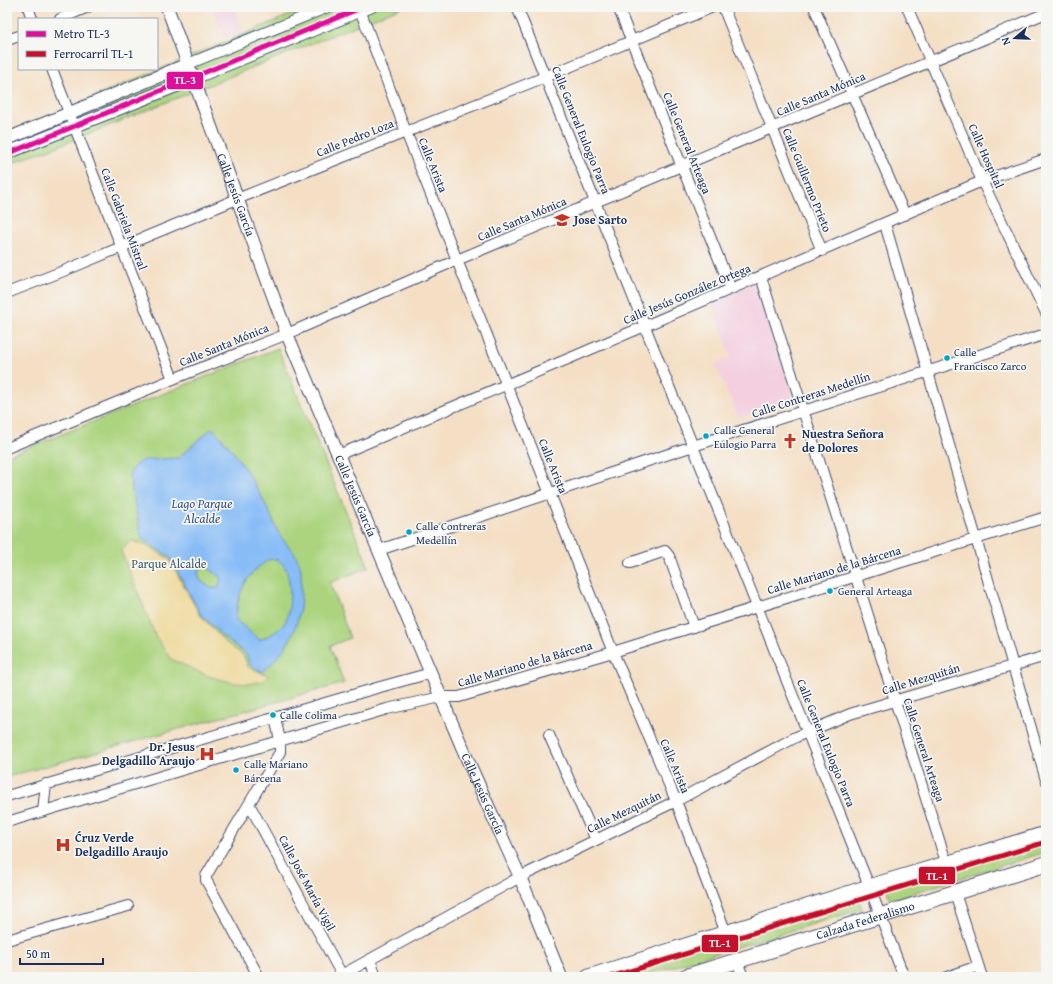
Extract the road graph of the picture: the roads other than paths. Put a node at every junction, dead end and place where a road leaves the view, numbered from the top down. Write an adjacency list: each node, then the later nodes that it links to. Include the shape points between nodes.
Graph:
1 (28, 7): 14 (street)
2 (88, 7): 15 (street)
3 (167, 7): 20 (street, Calle Jesús García)
4 (328, 7): 20 (street)
5 (372, 7): 12 (street)
6 (517, 7): 22 (street, Calle General Eulogio Parra)
7 (618, 7): 18 (street, Calle General Arteaga)
8 (713, 7): 18 (street, Calle Pedro Loza)
9 (723, 7): 27 (street, Calle Guillermo Prieto)
10 (814, 7): 24 (street)
11 (906, 7): 19 (street, Calle Hospital)
12 (359, 9): 23 (street); 28 (street, Calle Arista)
13 (1046, 13): 19 (street, Calle Santa Mónica)
14 (32, 18)
15 (62, 18)
16 (18, 36): 17 (street)
17 (7, 40)
18 (632, 41): 22 (street, Calle Pedro Loza); 32 (street, Calle General Arteaga)
19 (930, 62): 24 (street, Calle Santa Mónica); 33 (street, Calle Hospital)
20 (188, 64): 23 (street, Calle Jesús García); 25 (street)
21 (52, 70): 25 (street, Calle Gabriela Mistral)
22 (545, 77): 28 (street, Calle Pedro Loza); 35 (street, Calle General Eulogio Parra)
23 (194, 79): 26 (street); 34 (street, Calle Jesús García)
24 (852, 95): 27 (street, Calle Santa Mónica); 36 (street)
25 (69, 113): 26 (street, Calle Gabriela Mistral); 29 (street)
26 (74, 127): 30 (street); 38 (street, Calle Gabriela Mistral)
27 (772, 128): 32 (street, Calle Santa Mónica); 39 (street, Calle Guillermo Prieto)
28 (406, 132): 34 (street, Calle Pedro Loza); 40 (street, Calle Arista)
29 (7, 139)
30 (7, 153)
31 (1046, 159): 33 (street, Calle Jesús González Ortega)
32 (682, 166): 35 (street, Calle Santa Mónica); 42 (street, Calle General Arteaga)
33 (982, 181): 36 (street, Calle Jesús González Ortega); 44 (street, Calle Hospital)
34 (237, 200): 38 (street, Calle Pedro Loza); 46 (street, Calle Jesús García)
35 (595, 202): 40 (street, Calle Santa Mónica); 45 (street, Calle General Eulogio Parra)
36 (905, 215): 37 (street, Calle Jesús González Ortega)
37 (885, 224): 39 (street, Calle Jesús González Ortega); 48 (street)
38 (122, 248): 43 (street, Calle Pedro Loza); 49 (street, Calle Gabriela Mistral)
39 (822, 251): 41 (street, Calle Jesús González Ortega)
40 (457, 260): 46 (street, Calle Santa Mónica); 50 (street, Calle Arista)
41 (761, 277): 42 (street, Calle Jesús González Ortega); 51 (street, Calle General Arteaga)
42 (731, 289): 45 (street, Calle Jesús González Ortega)
43 (7, 293)
44 (1046, 313)
45 (645, 326): 50 (street, Calle Jesús González Ortega); 52 (street, Calle General Eulogio Parra)
46 (287, 334): 49 (street, Calle Santa Mónica); 54 (street, Calle Jesús García)
47 (1046, 334): 48 (street, Calle Contreras Medellín)
48 (928, 371): 51 (street, Calle Contreras Medellín); 57 (street)
49 (173, 379): 53 (street, Calle Santa Mónica)
50 (507, 385): 54 (street, Calle Jesús González Ortega); 55 (street, Calle Arista)
51 (803, 411): 52 (street, Calle Contreras Medellín); 60 (street, Calle General Arteaga)
52 (693, 446): 55 (street, Calle Contreras Medellín); 61 (street, Calle General Eulogio Parra)
53 (7, 448)
54 (338, 455): 58 (street, Calle Jesús García)
55 (550, 493): 58 (street, Calle Contreras Medellín); 63 (street, Calle Arista)
56 (1046, 517): 57 (street, Calle Mariano de la Bárcena)
57 (976, 539): 60 (street, Calle Mariano de la Bárcena); 65 (street)
58 (379, 550): 66 (street, Calle Jesús García)
59 (630, 562): 62 (street, via 665,551)
60 (856, 576): 61 (street, Calle Mariano de la Bárcena); 68 (street, Calle General Arteaga)
61 (757, 607): 62 (street, Calle Mariano de la Bárcena); 70 (street, Calle General Eulogio Parra)
62 (694, 627): 63 (street, Calle Mariano de la Bárcena)
63 (613, 652): 67 (street, Calle Mariano de la Bárcena, via 459,697); 76 (street, Calle Arista)
64 (1046, 656): 65 (street, Calle Mezquitán)
65 (1012, 666): 68 (street, Calle Mezquitán); 73 (street)
66 (431, 673): 67 (street, Calle Jesús García); 69 (street)
67 (441, 697): 72 (street, Calle Mariano de la Bárcena, via 387,709); 84 (street, Calle Jesús García)
68 (895, 701): 70 (street, Calle Mezquitán, via 850,714); 83 (street, Calle General Arteaga)
69 (275, 718): 72 (street); 74 (street)
70 (807, 732): 76 (street, Calle Mezquitán); 85 (street, Calle General Eulogio Parra)
71 (549, 735): 81 (street)
72 (280, 740): 77 (street, via 280,752); 78 (street, Calle Mariano de la Bárcena)
73 (1046, 780)
74 (46, 784): 75 (street); 78 (street)
75 (7, 796)
76 (676, 801): 81 (street, Calle Mezquitán); 89 (street, Calle Arista)
77 (249, 804): 94 (street, Calle José María Vigil); 95 (street, via 206,880)
78 (44, 811): 79 (street, Calle Mariano de la Bárcena)
79 (7, 822)
80 (1046, 834): 83 (main road)
81 (596, 840): 84 (street, Calle Mezquitán)
82 (1046, 864): 86 (main road, Calzada Federalismo)
83 (947, 865): 85 (main road)
84 (520, 877): 91 (street, Calle Mezquitán); 97 (street, Calle Jesús García)
85 (869, 887): 88 (street, Calle General Eulogio Parra); 89 (main road)
86 (955, 893): 88 (main road, Calzada Federalismo); 93 (street)
87 (128, 906): 90 (street)
88 (880, 916): 92 (main road, Calzada Federalismo); 101 (street, Calle General Eulogio Parra)
89 (726, 933): 98 (main road)
90 (7, 940)
91 (370, 960): 94 (street, Calle Mezquitán); 96 (street)
92 (737, 961): 99 (main road, Calzada Federalismo); 100 (street)
93 (978, 966): 102 (street); 103 (street)
94 (340, 976)
95 (259, 977)
96 (376, 977)
97 (561, 977)
98 (589, 977)
99 (685, 977)
100 (743, 977)
101 (904, 977)
102 (947, 977)
103 (982, 977)

